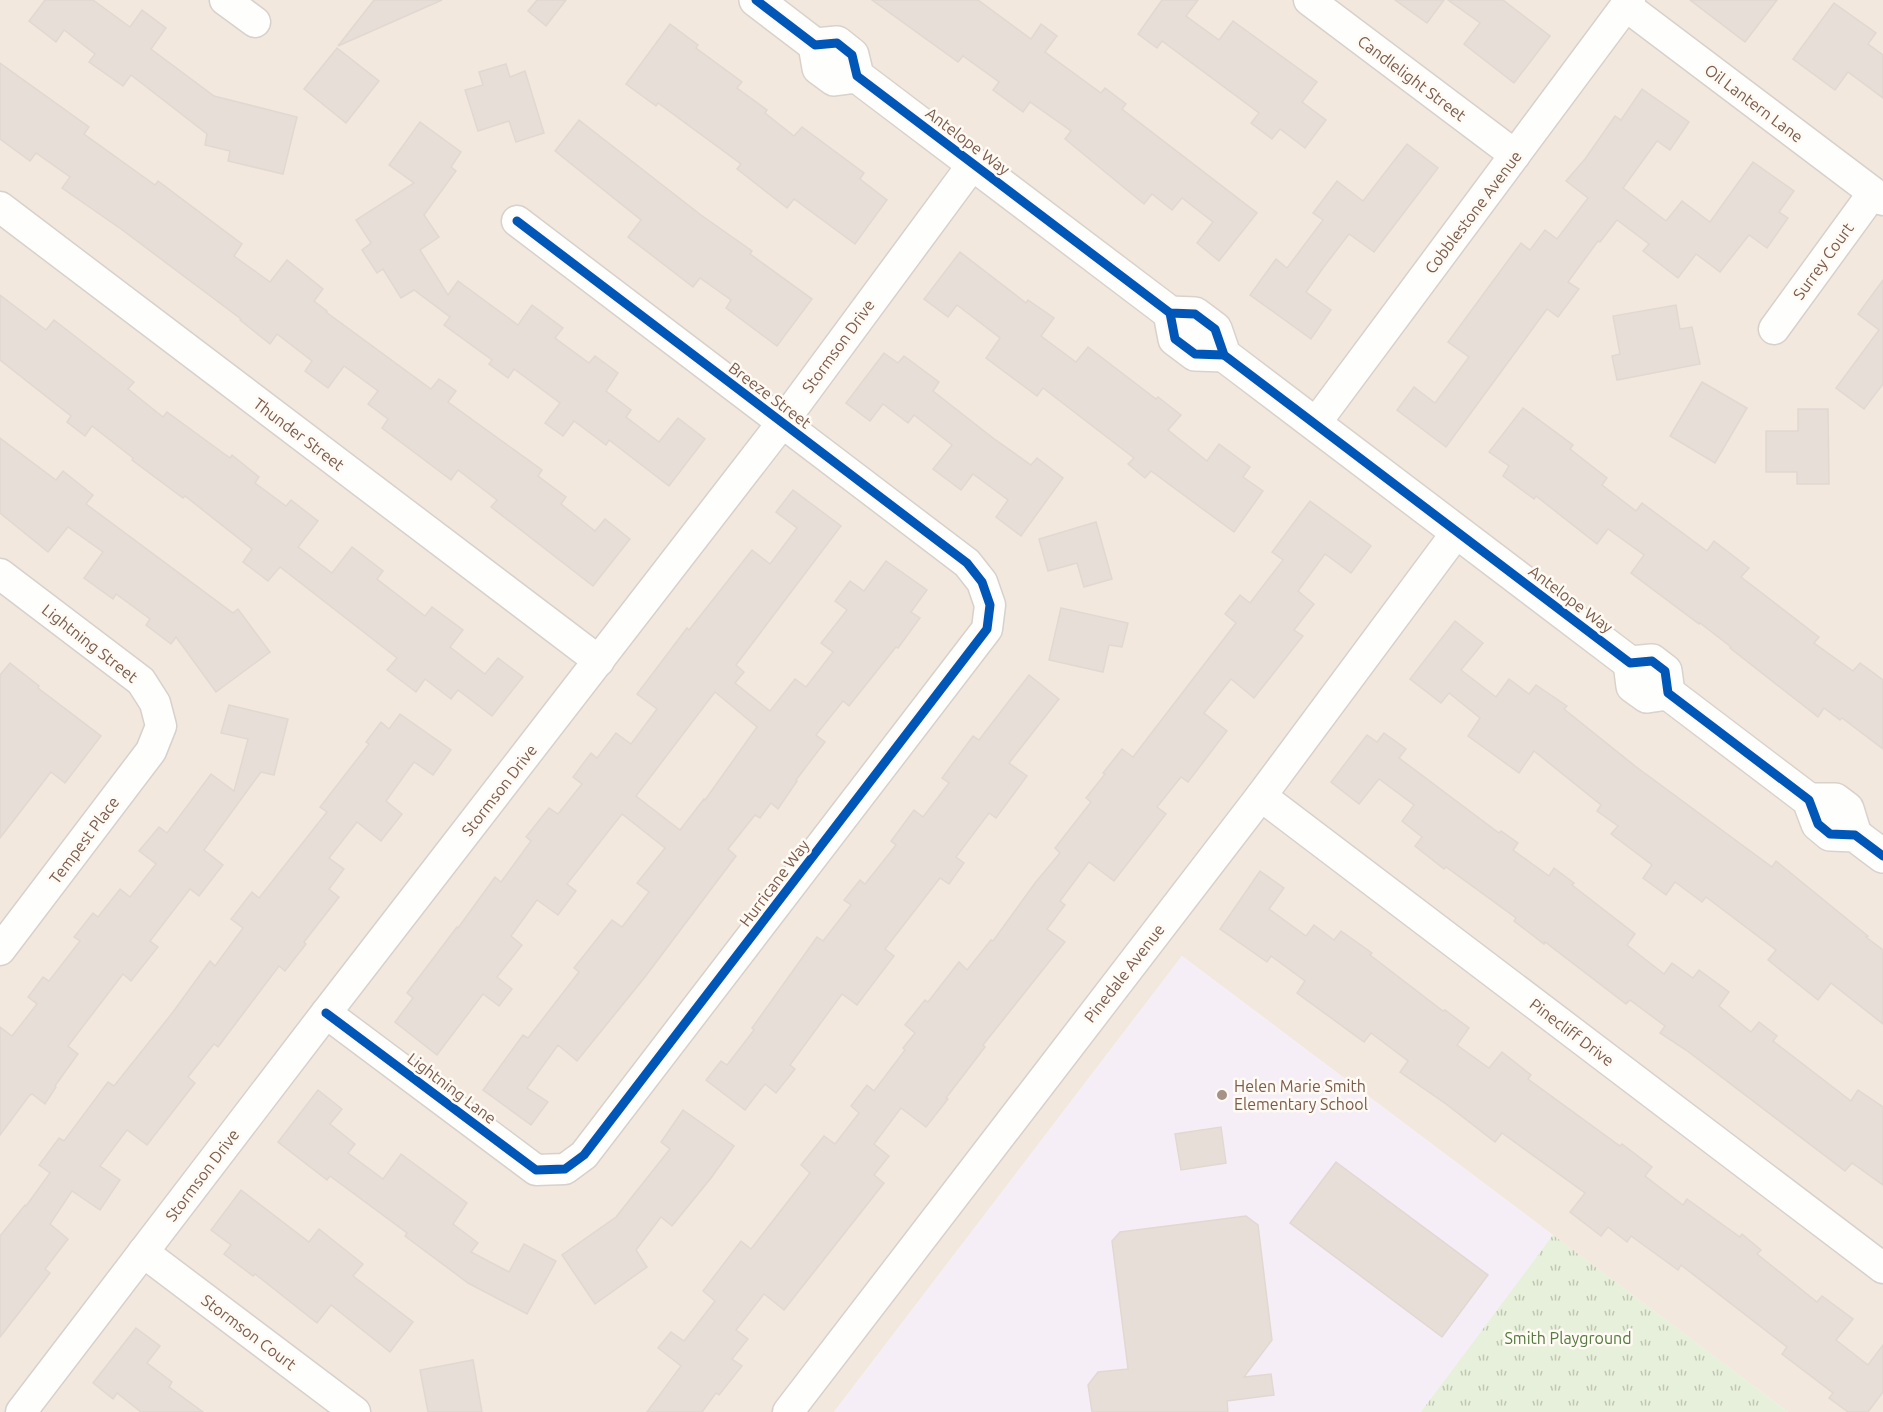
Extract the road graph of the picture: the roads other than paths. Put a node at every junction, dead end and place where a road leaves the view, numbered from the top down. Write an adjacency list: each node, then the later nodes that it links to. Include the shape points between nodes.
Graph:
1 (225, 0): 5 (street)
2 (756, 0): 7 (street, Antelope Way, via 815,45 819,68 834,79 857,76)
3 (1309, 0): 6 (street, Candlelight Street)
4 (1628, 3): 6 (street, Cobblestone Avenue); 8 (street, Oil Lantern Lane)
5 (255, 22)
6 (1515, 155): 13 (street, Cobblestone Avenue)
7 (973, 164): 12 (street, Stormson Drive); 13 (street, Antelope Way, via 1170,313 1175,339 1195,354 1224,355)
8 (1878, 196): 11 (street, Surrey Court)
9 (0, 207): 17 (street, Thunder Street)
10 (517, 221): 12 (street, Breeze Street)
11 (1774, 329)
12 (782, 423): 16 (street, Breeze Street, via 967,563 982,582); 17 (street, Stormson Drive)
13 (1315, 424): 14 (street, Antelope Way)
14 (1457, 532): 19 (street, Pinedale Avenue); 20 (street, Antelope Way, via 1630,663 1633,686 1647,696 1668,693 1809,800 1835,800 1847,809 1855,835)
15 (0, 574): 18 (street, Lightning Street, via 141,681 155,703)
16 (990, 605): 23 (street, Hurricane Way, via 987,629 584,1155)
17 (599, 661): 22 (street, Stormson Drive)
18 (161, 726): 21 (street, Tempest Place, via 152,751)
19 (1261, 796): 25 (street, Pinecliff Drive); 28 (street, Pinedale Avenue)
20 (1883, 856)
21 (0, 950)
22 (326, 1013): 23 (street, Lightning Lane, via 536,1170); 24 (street, Stormson Drive)
23 (565, 1169)
24 (143, 1252): 26 (street, Stormson Drive); 27 (street, Stormson Court)
25 (1883, 1268)
26 (21, 1412)
27 (356, 1412)
28 (788, 1412)

